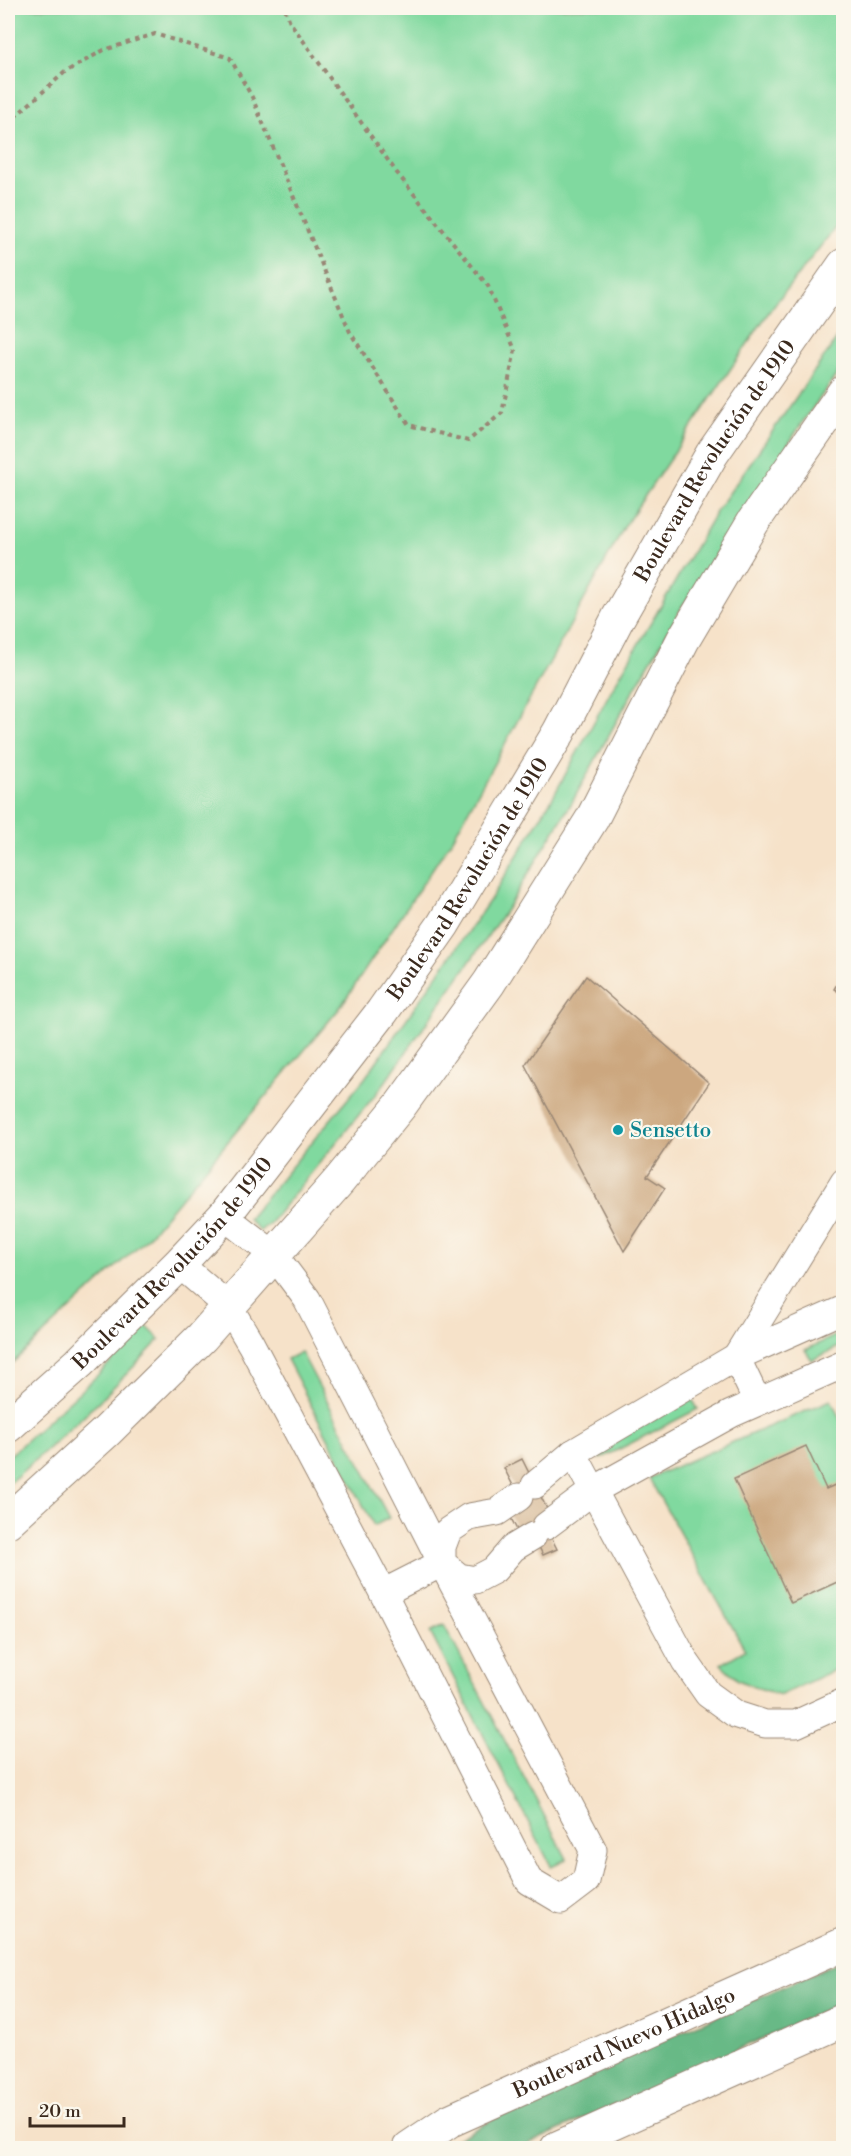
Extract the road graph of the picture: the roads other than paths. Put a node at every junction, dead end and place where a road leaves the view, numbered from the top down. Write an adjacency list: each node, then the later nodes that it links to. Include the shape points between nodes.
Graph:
1 (843, 265): 4 (main road, Boulevard Revolución de 1910, via 711,454 559,732 443,925 382,1012)
2 (843, 392): 5 (main road, via 753,522 683,640 592,819 489,983 400,1106)
3 (843, 1182): 9 (street)
4 (224, 1216): 5 (street); 6 (main road, Boulevard Revolución de 1910)
5 (274, 1255): 7 (main road); 16 (street, via 308,1299)
6 (179, 1264): 7 (street); 12 (main road, Boulevard Revolución de 1910, via 79,1363)
7 (229, 1307): 15 (main road, via 107,1431); 17 (street)
8 (843, 1309): 9 (street)
9 (736, 1357): 11 (street); 13 (street)
10 (843, 1364): 11 (street)
11 (758, 1401): 14 (street)
12 (8, 1426)
13 (573, 1453): 14 (street); 16 (street, via 496,1512 469,1517 448,1531)
14 (594, 1490): 16 (street, via 513,1548 494,1570 475,1580 459,1577); 18 (street, via 685,1661 708,1694 737,1715 765,1724 796,1724)
15 (8, 1521)
16 (442, 1563): 17 (street); 17 (street, via 593,1850 586,1881 561,1900 529,1881)
17 (383, 1593)
18 (843, 1702)
19 (843, 1944): 21 (main road, Boulevard Nuevo Hidalgo, via 449,2121)
20 (843, 2020): 22 (main road)
21 (409, 2148)
22 (557, 2148)

